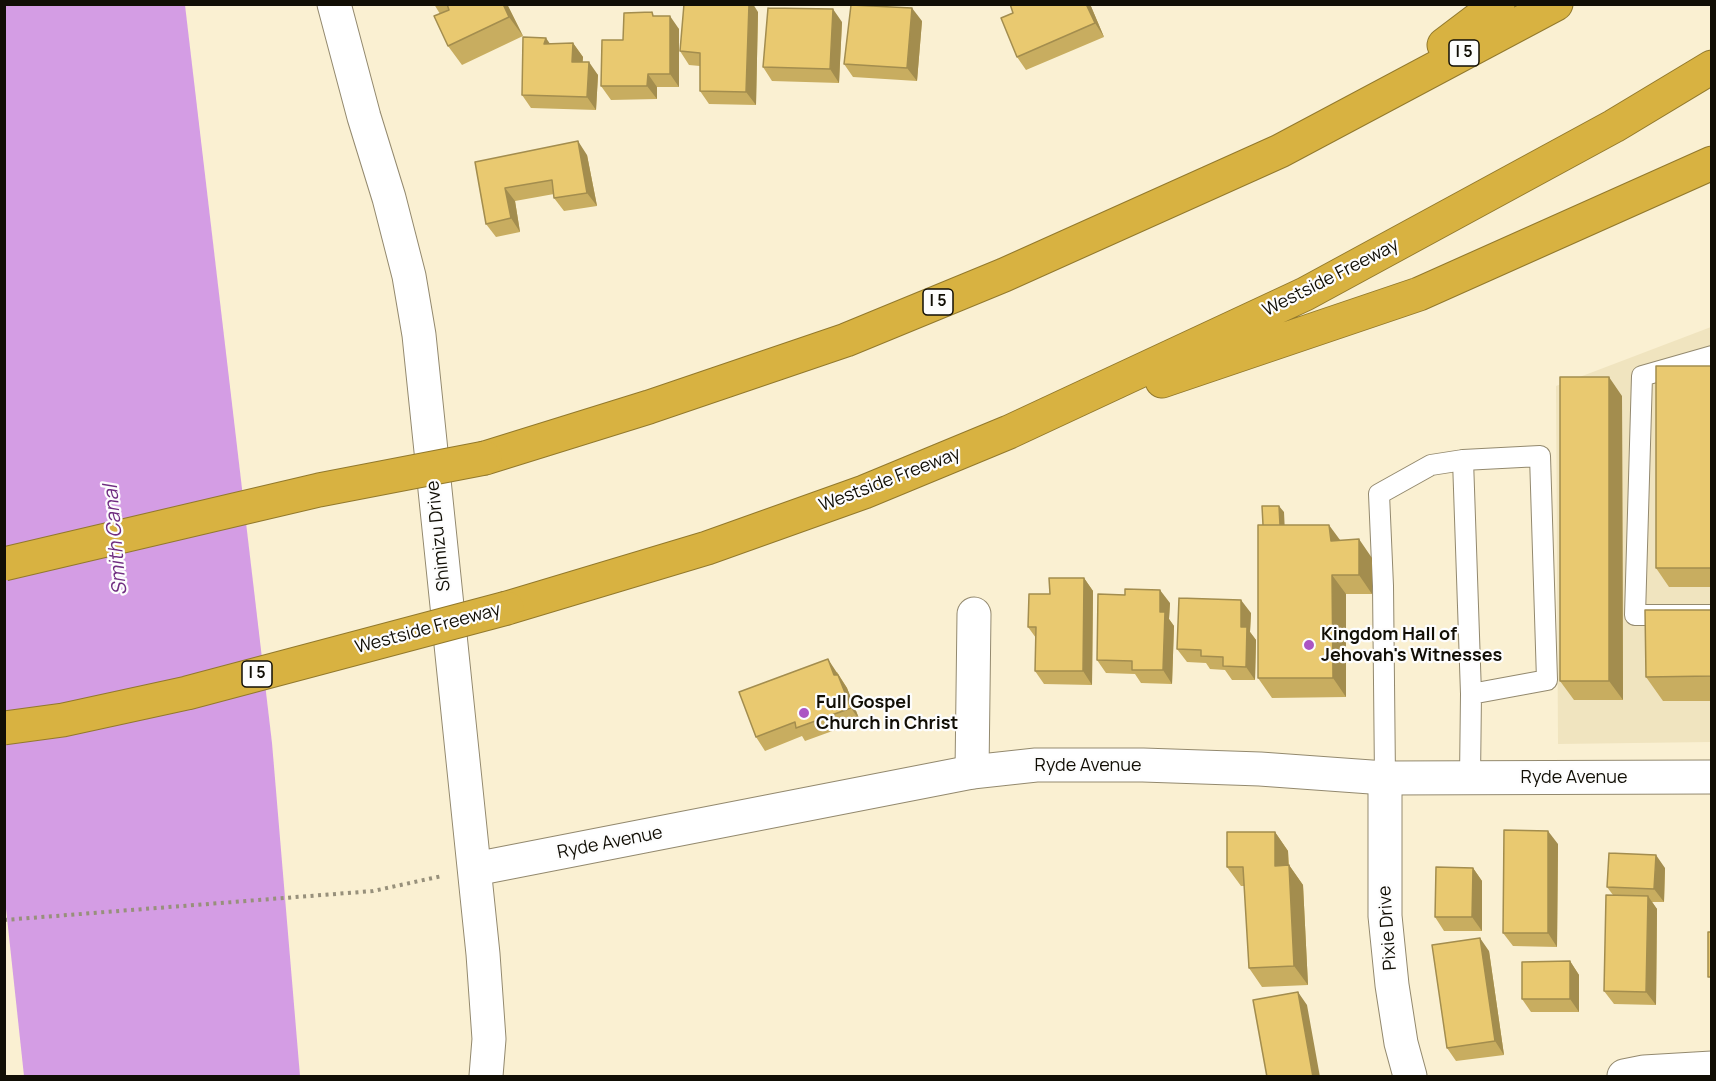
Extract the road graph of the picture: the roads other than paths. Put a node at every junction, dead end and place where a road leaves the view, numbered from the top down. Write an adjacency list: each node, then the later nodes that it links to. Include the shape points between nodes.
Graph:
1 (334, 4): 19 (street, Shimizu Drive, via 389,198 419,335)
2 (1498, 4): 5 (highway)
3 (1556, 4): 5 (highway, I 5)
4 (1712, 67): 8 (highway, Westside Freeway / I 5, via 1614,126 1305,294)
5 (1372, 101): 10 (highway, I 5, bridge, via 1280,151 1004,274 846,340 649,408 485,458 319,490)
6 (1712, 163): 8 (highway, via 1419,294)
7 (1712, 356): 12 (lane, via 1642,376 1635,615)
8 (1009, 432): 14 (highway, Westside Freeway / I 5, bridge, via 864,492 706,548 507,608 187,693 63,720)
9 (1463, 460): 13 (lane); 13 (lane, via 1540,456 1547,680); 17 (lane, via 1431,465 1379,494)
10 (4, 564)
11 (974, 614): 15 (street)
12 (1712, 615)
13 (1471, 694): 18 (lane)
14 (4, 728)
15 (972, 772): 17 (street, Ryde Avenue, via 1036,765 1143,765); 19 (street, Ryde Avenue)
16 (1712, 777): 18 (street, Ryde Avenue)
17 (1385, 778): 18 (street, Ryde Avenue); 22 (street, Pixie Drive, via 1385,916 1401,1043)
18 (1470, 778)
19 (475, 869): 21 (street, Shimizu Drive, via 489,1039)
20 (1712, 1068): 23 (street)
21 (486, 1077)
22 (1410, 1077)
23 (1624, 1077)

